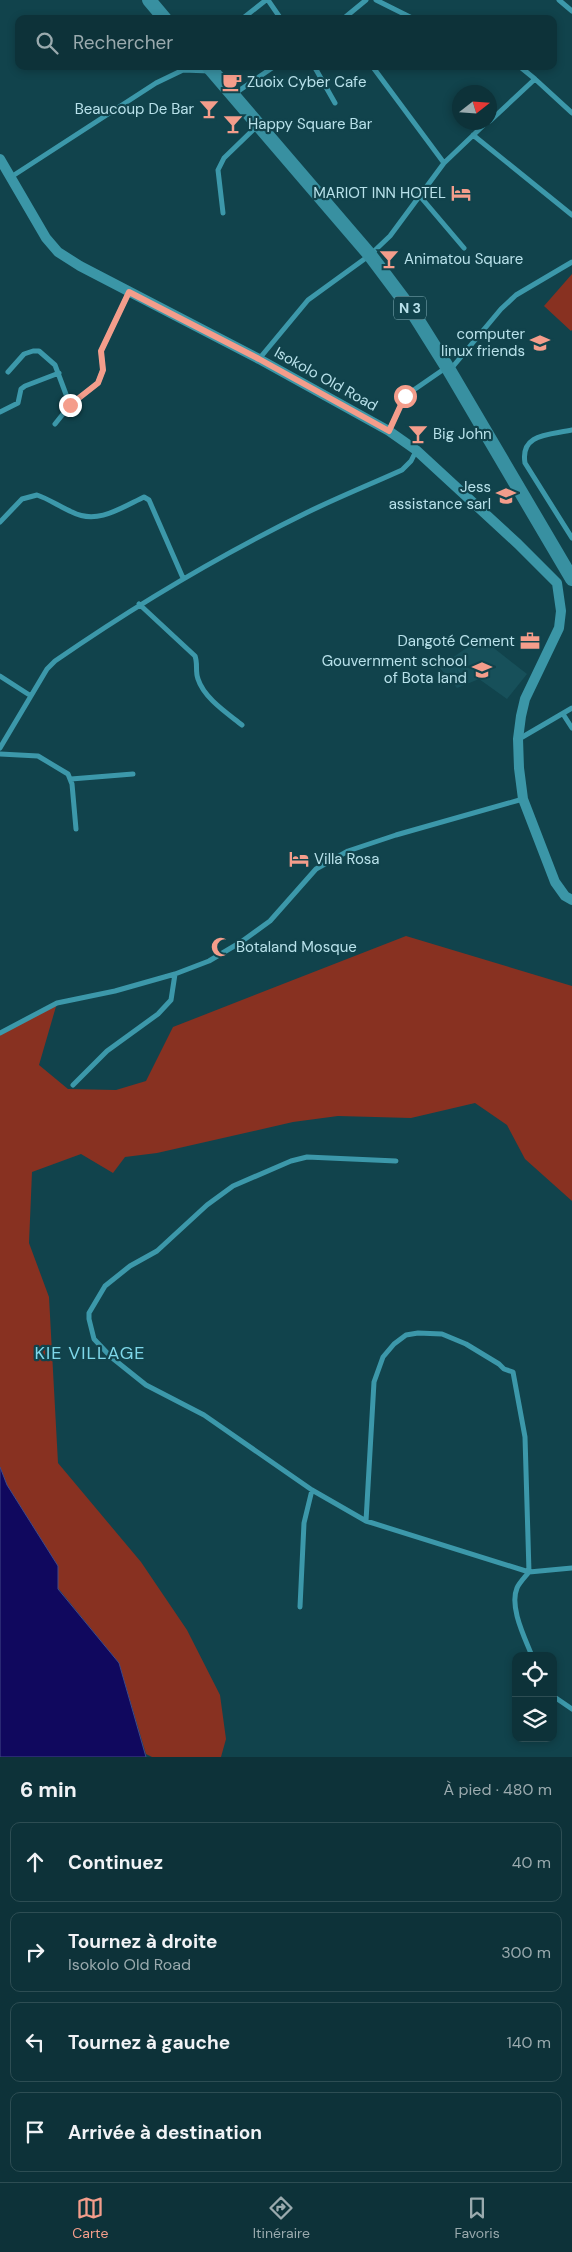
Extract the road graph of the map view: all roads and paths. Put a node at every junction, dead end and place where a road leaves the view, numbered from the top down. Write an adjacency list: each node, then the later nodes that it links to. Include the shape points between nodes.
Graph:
1 (148, 0): 7 (highway)
2 (267, 0): 8 (street); 9 (street)
3 (366, 0): 10 (street)
4 (376, 0): 11 (street)
5 (559, 0): 6 (street)
6 (572, 11)
7 (162, 15)
8 (247, 15)
9 (278, 15)
10 (348, 15)
11 (406, 15)
12 (180, 70): 28 (street)
13 (212, 70): 19 (highway, N 3)
14 (269, 70): 19 (street)
15 (316, 70): 20 (street)
16 (375, 70): 27 (street)
17 (524, 70): 18 (street)
18 (534, 79): 21 (street); 22 (street)
19 (234, 94): 23 (highway, N 3)
20 (336, 103)
21 (572, 113)
22 (497, 114)
23 (260, 124): 30 (street, via 224,158 218,170); 33 (highway, N 3)
24 (479, 130): 25 (street)
25 (473, 135): 27 (street); 31 (street)
26 (0, 159): 28 (street, Isokolo Old Road)
27 (444, 163): 29 (street)
28 (11, 177): 35 (street, Isokolo Old Road, via 46,238 58,252)
29 (419, 195): 32 (street); 33 (street, via 390,236)
30 (223, 213)
31 (572, 215)
32 (464, 248)
33 (370, 255): 36 (street, via 308,300); 37 (highway, N 3, via 412,311)
34 (572, 262): 37 (street, via 516,295)
35 (129, 292): 36 (street, Isokolo Old Road); 40 (street, via 101,351 103,370 98,383)
36 (259, 359): 44 (street, Isokolo Old Road)
37 (448, 369): 44 (street, via 405,396); 48 (highway, N 3)
38 (8, 372): 39 (street, via 24,354 39,351)
39 (59, 373): 40 (street); 41 (street, via 25,386 21,389 18,403)
40 (70, 405): 42 (street)
41 (0, 412)
42 (55, 424)
43 (572, 430): 47 (street, via 532,439 524,448 524,454 525,463)
44 (389, 431): 45 (street, Isokolo Old Road)
45 (416, 450): 49 (street, via 412,461 402,470 306,512); 50 (street, Isokolo Old Road)
46 (0, 522): 49 (street, via 22,499 37,495 90,517 102,516 144,497 149,500)
47 (572, 538)
48 (571, 574): 50 (street)
49 (183, 578): 51 (street)
50 (557, 583): 58 (street, via 561,611 559,628 525,699)
51 (139, 604): 53 (street, via 55,661); 56 (street, via 195,656 198,680 204,691)
52 (0, 676): 53 (street)
53 (31, 696): 59 (street)
54 (572, 708): 55 (street)
55 (563, 714): 57 (street); 58 (street)
56 (242, 725)
57 (572, 728)
58 (518, 739): 63 (street)
59 (0, 748)
60 (0, 754): 62 (street, via 38,756)
61 (133, 774): 62 (street)
62 (71, 778): 64 (street)
63 (523, 799): 65 (street, via 555,882); 66 (street, via 348,851 316,869 277,915 255,933 209,961)
64 (76, 830)
65 (572, 900)
66 (175, 974): 67 (street, via 57,1003); 68 (street, via 170,1000 158,1014 108,1051)
67 (0, 1033)
68 (72, 1085)
69 (396, 1161): 70 (street, via 307,1157 233,1186 157,1251 112,1280 89,1313 94,1339 119,1364 146,1385 204,1415)
70 (312, 1490): 71 (street); 74 (street, via 304,1523)
71 (366, 1521): 73 (street); 73 (street, via 374,1382 384,1357 406,1336 418,1333 448,1335 504,1370 513,1372 525,1437)
72 (572, 1568): 73 (street)
73 (529, 1572): 75 (street, via 517,1589 516,1603 519,1626)
74 (300, 1606)
75 (530, 1652)
76 (555, 1697): 77 (street)
77 (572, 1708)

